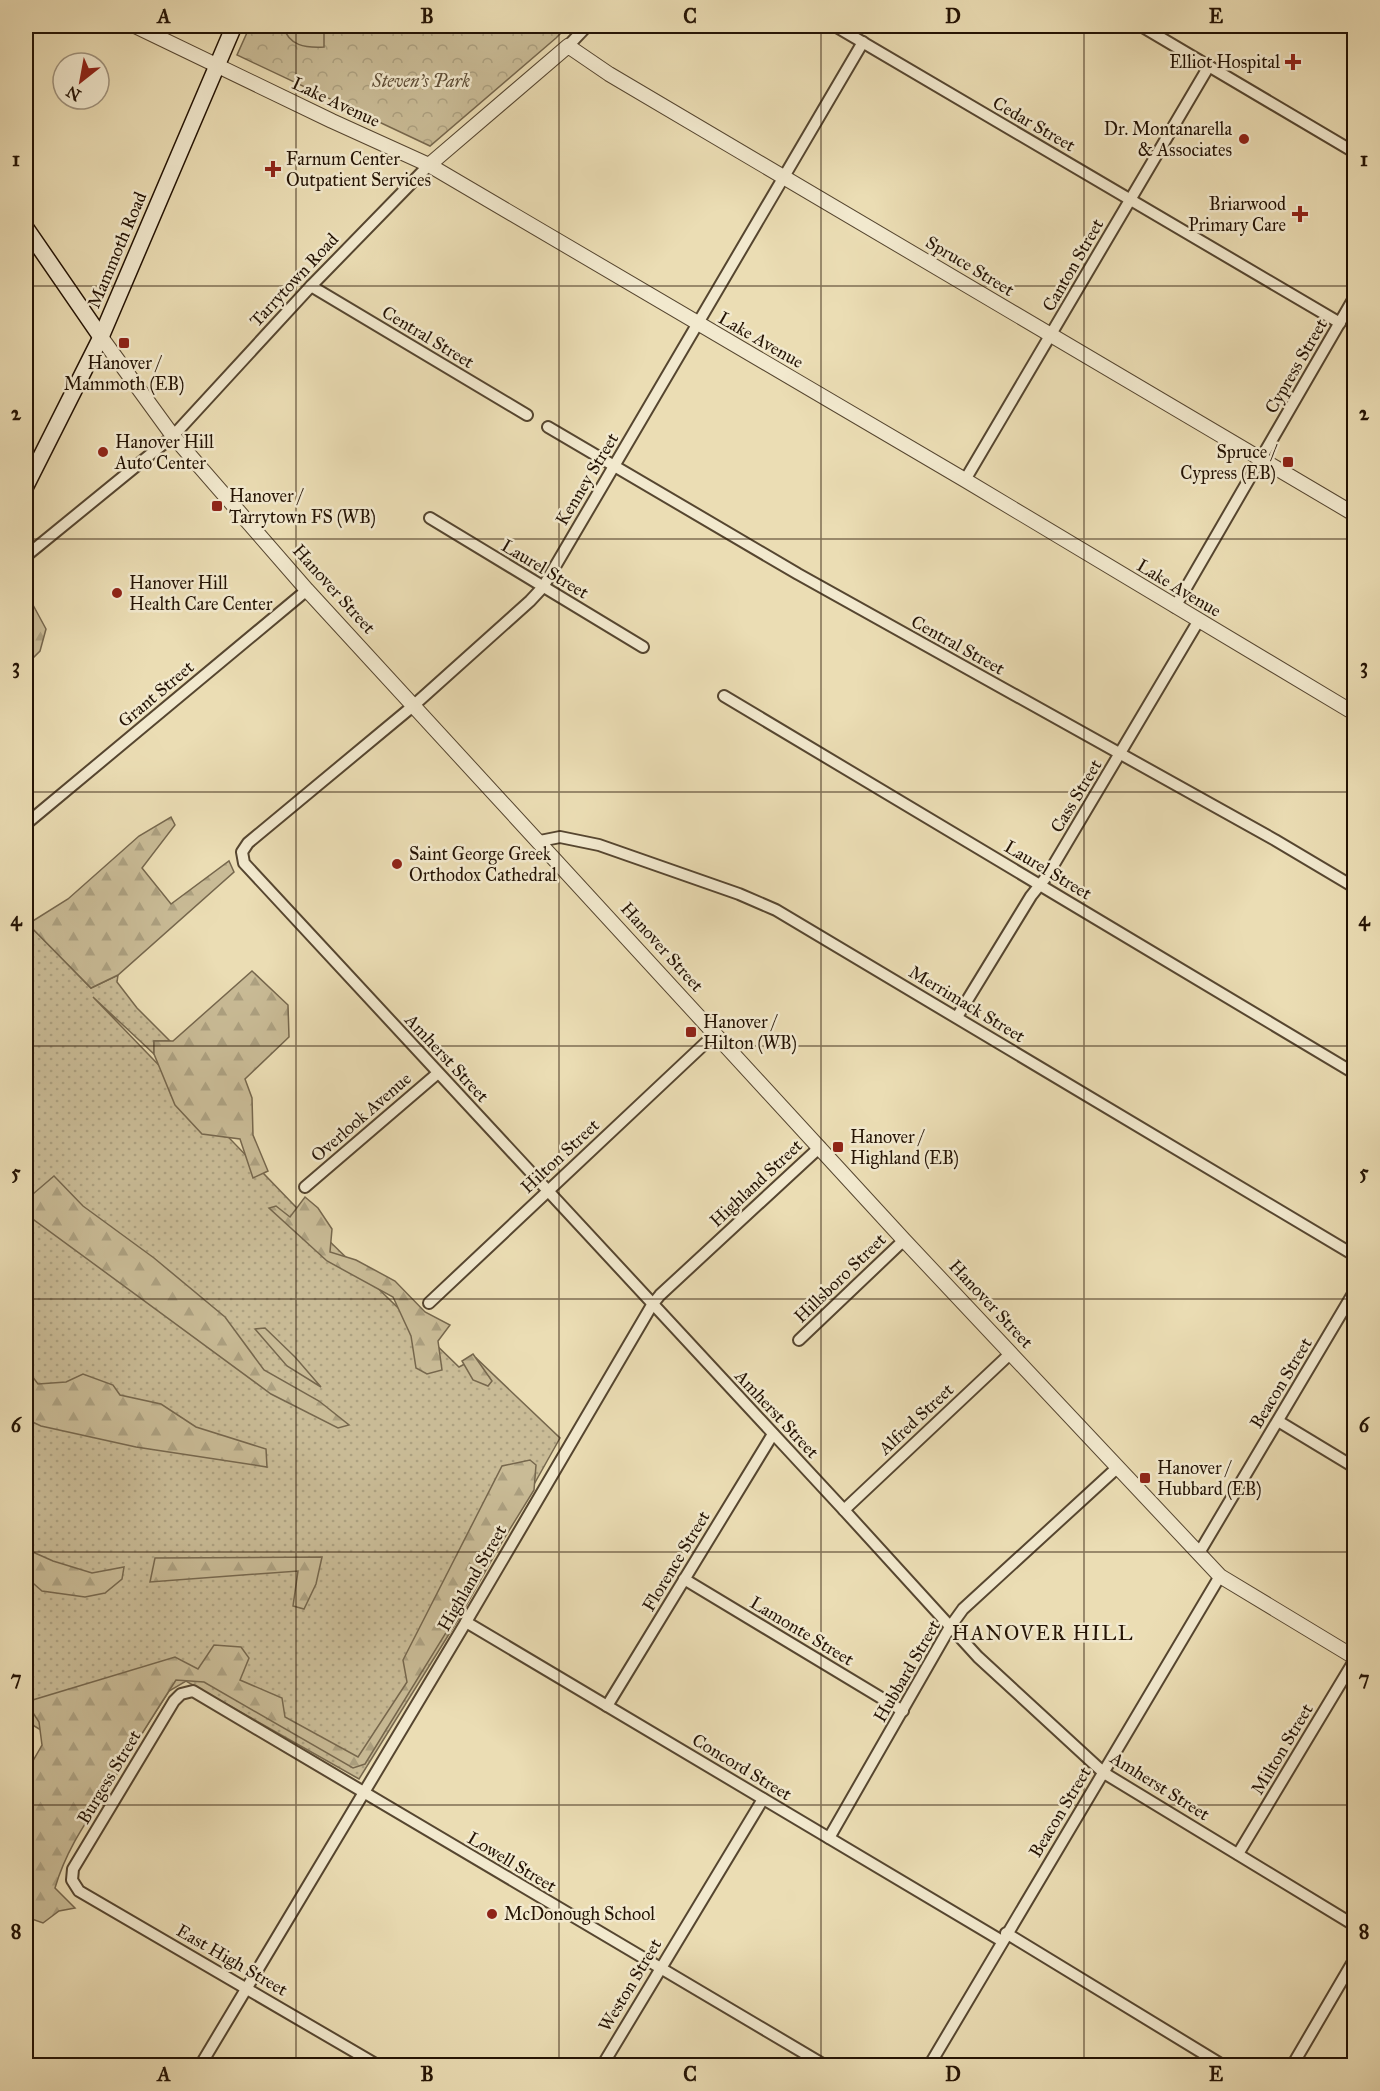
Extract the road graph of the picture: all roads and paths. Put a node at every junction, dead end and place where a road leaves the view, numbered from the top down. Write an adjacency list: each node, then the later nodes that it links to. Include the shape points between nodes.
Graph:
1 (135, 26): 8 (street, Lake Avenue)
2 (234, 26): 8 (main road, Mammoth Road)
3 (587, 26): 7 (street, Tarrytown Road)
4 (835, 26): 6 (street, Cedar Street)
5 (1142, 26): 9 (street)
6 (863, 42): 12 (street, Kenney Street); 13 (street, Cedar Street)
7 (568, 46): 11 (street, Tarrytown Road); 12 (street, Spruce Street)
8 (217, 64): 11 (street, Lake Avenue); 20 (main road, Mammoth Road)
9 (1209, 66): 10 (street); 13 (street, Canton Street)
10 (1354, 152)
11 (429, 165): 15 (street, Tarrytown Road); 18 (street, Lake Avenue)
12 (784, 177): 18 (street, Kenney Street); 19 (street, Spruce Street)
13 (1130, 200): 17 (street, Cedar Street); 19 (street, Canton Street)
14 (26, 228): 20 (main road, Hanover Street)
15 (311, 286): 21 (street, Central Street); 23 (street, Tarrytown Road)
16 (1354, 298): 17 (street, Cypress Street)
17 (1340, 323): 24 (street, Cypress Street)
18 (698, 324): 25 (street, Kenney Street); 26 (street, Lake Avenue)
19 (1051, 335): 24 (street, Spruce Street); 26 (street, Canton Street)
20 (101, 337): 23 (street, Hanover Street); 27 (main road, Mammoth Road)
21 (527, 415)
22 (548, 427): 25 (street, Central Street)
23 (173, 436): 30 (street, Tarrytown Road); 32 (street, Hanover Street)
24 (1261, 459): 28 (street, Spruce Street); 33 (street, Cypress Street)
25 (615, 465): 31 (street, Kenney Street); 39 (street, Central Street, via 798,574)
26 (965, 480): 33 (street, Lake Avenue)
27 (26, 486)
28 (1354, 514)
29 (430, 519): 31 (street, Laurel Street)
30 (26, 556)
31 (543, 587): 35 (street, Laurel Street); 37 (street, Kenney Street)
32 (307, 590): 37 (street, Hanover Street); 40 (street, Grant Street)
33 (1175, 607): 34 (street, Lake Avenue)
34 (1199, 620): 38 (street, Lake Avenue); 39 (street, Cass Street)
35 (643, 647)
36 (724, 696): 43 (street, Laurel Street)
37 (413, 706): 41 (street, Hanover Street); 42 (street, Kenney Street)
38 (1354, 712)
39 (1120, 754): 43 (street, Cass Street); 44 (street, Central Street)
40 (26, 824)
41 (540, 842): 45 (street, Merrimack Street, via 560,837 599,844 761,902); 46 (street, Hanover Street)
42 (242, 852): 47 (street, Amherst Street, via 244,863)
43 (1040, 885): 45 (street, Cass Street); 48 (street, Laurel Street)
44 (1354, 887)
45 (957, 1017): 53 (street, Merrimack Street)
46 (715, 1034): 49 (street, Hanover Street); 51 (street, Hilton Street)
47 (438, 1073): 50 (street, Overlook Avenue); 51 (street, Amherst Street)
48 (1354, 1073)
49 (820, 1147): 52 (street, Hanover Street); 56 (street, Highland Street)
50 (305, 1187)
51 (547, 1191): 55 (street, Hilton Street); 56 (street, Amherst Street)
52 (904, 1240): 57 (street, Hillsboro Street); 58 (street, Hanover Street)
53 (1354, 1256)
54 (1354, 1292): 59 (street, Beacon Street)
55 (429, 1304)
56 (652, 1305): 60 (street, Amherst Street); 67 (street, Highland Street)
57 (799, 1340)
58 (1011, 1353): 61 (street, Hanover Street); 63 (street, Alfred Street)
59 (1278, 1421): 62 (street); 64 (street, Beacon Street)
60 (773, 1434): 63 (street, Amherst Street); 66 (street, Florence Street)
61 (1118, 1467): 64 (street, Hanover Street); 68 (street, Hubbard Street, via 963,1609)
62 (1354, 1467)
63 (844, 1510): 68 (street, Amherst Street)
64 (1198, 1553): 65 (street, Hanover Street)
65 (1220, 1576): 69 (street, Hanover Street); 73 (street, Beacon Street)
66 (684, 1579): 71 (street, Florence Street); 72 (street, Lamonte Street)
67 (466, 1622): 71 (street, Concord Street); 74 (street, Highland Street)
68 (950, 1627): 72 (street, Hubbard Street); 73 (street, Amherst Street)
69 (1354, 1659): 77 (street, Milton Street)
70 (181, 1695): 74 (street, Lowell Street, via 193,1691); 78 (street, Burgess Street, via 73,1869)
71 (607, 1706): 75 (street, Concord Street)
72 (903, 1711): 76 (street, Hubbard Street)
73 (1104, 1773): 77 (street, Amherst Street); 80 (street, Beacon Street)
74 (364, 1792): 82 (street, Lowell Street); 83 (street, Highland Street)
75 (764, 1799): 76 (street, Concord Street); 82 (street, Weston Street)
76 (829, 1838): 80 (street, Concord Street)
77 (1238, 1854): 79 (street, Amherst Street)
78 (72, 1881): 83 (street, East High Street, via 79,1891)
79 (1354, 1925)
80 (1004, 1937): 88 (street, Beacon Street); 89 (street, Concord Street)
81 (1354, 1960): 90 (street)
82 (660, 1967): 86 (street, Weston Street); 87 (street, Lowell Street)
83 (247, 1987): 84 (street, Highland Street); 85 (street, East High Street)
84 (200, 2066)
85 (379, 2066)
86 (602, 2066)
87 (826, 2066)
88 (929, 2066)
89 (1224, 2066)
90 (1292, 2066)

